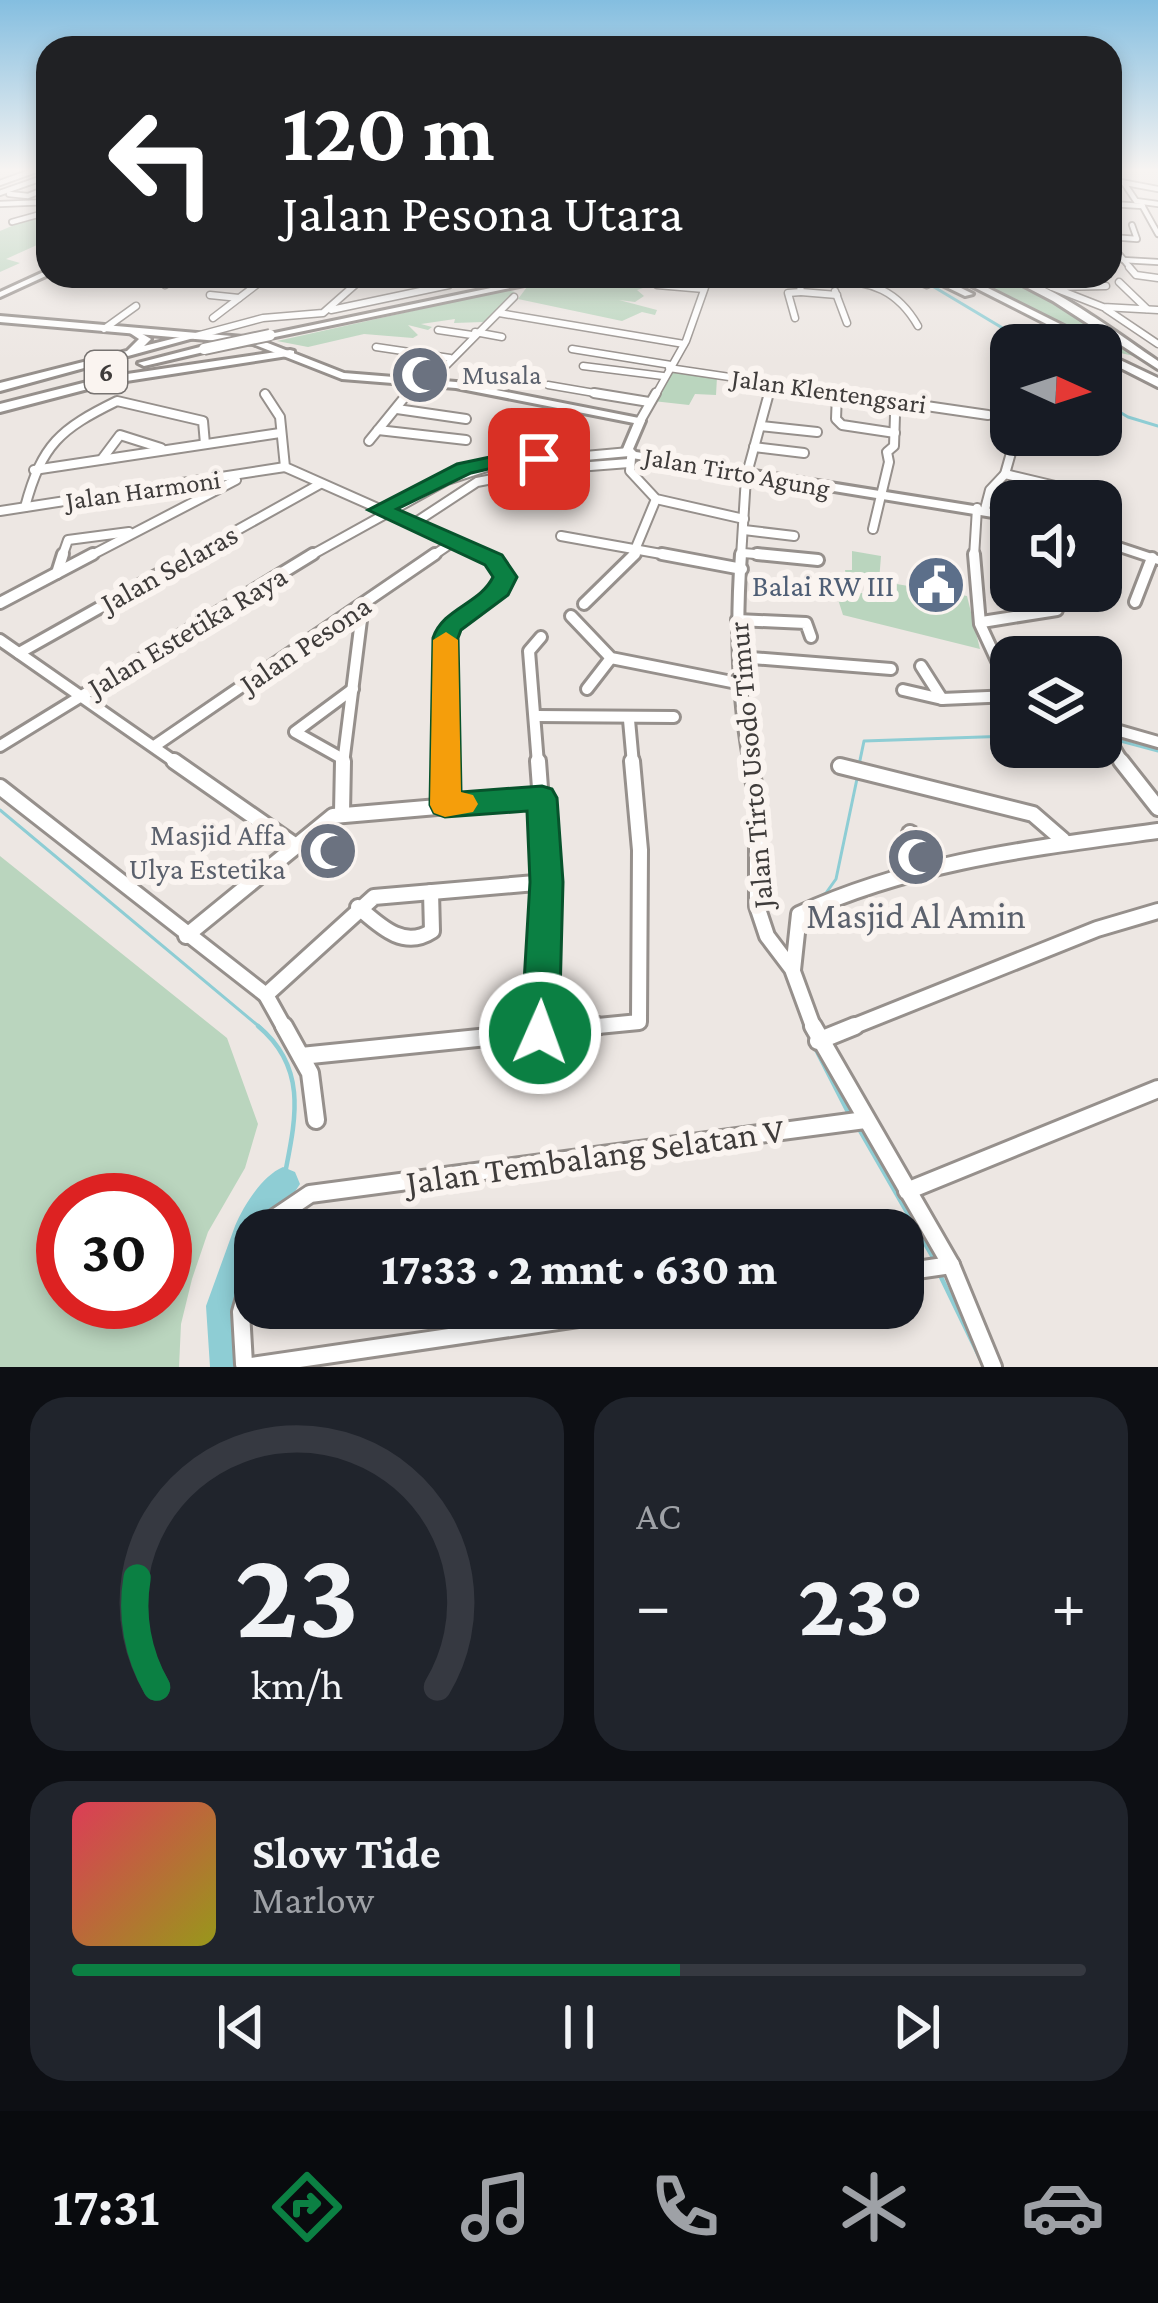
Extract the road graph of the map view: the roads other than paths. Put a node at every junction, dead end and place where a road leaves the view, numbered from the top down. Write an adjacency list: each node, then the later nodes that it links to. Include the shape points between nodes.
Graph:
1 (1142, 234): 2 (street)
2 (1136, 235): 3 (street)
3 (1122, 242)
4 (1137, 244): 6 (street)
5 (1123, 260): 6 (street); 8 (street, via 1136,275)
6 (1155, 262)
7 (36, 278): 26 (main road)
8 (1158, 278)
9 (1122, 285): 33 (street)
10 (251, 288): 30 (street)
11 (352, 288): 35 (street)
12 (435, 288): 35 (street)
13 (485, 288): 52 (highway, 6)
14 (503, 288): 52 (highway, 6)
15 (692, 288): 24 (street)
16 (800, 288): 25 (street)
17 (835, 288): 27 (street)
18 (881, 288): 44 (street)
19 (945, 288): 41 (highway)
20 (968, 288): 42 (highway)
21 (981, 288): 43 (highway)
22 (1035, 288): 65 (highway)
23 (1057, 288): 32 (street)
24 (704, 289): 55 (street)
25 (801, 292): 27 (street); 37 (street, via 788,293)
26 (0, 295)
27 (837, 295): 40 (street)
28 (210, 296): 30 (street)
29 (514, 297): 36 (street)
30 (238, 298): 39 (street)
31 (136, 306): 46 (street)
32 (1103, 307): 33 (street); 49 (street)
33 (1148, 309): 34 (street)
34 (1158, 310)
35 (328, 311): 45 (street)
36 (499, 313): 51 (street); 55 (street)
37 (795, 318)
38 (0, 319): 46 (main road)
39 (212, 319): 45 (street); 54 (street)
40 (847, 323)
41 (1035, 324)
42 (1039, 324)
43 (1051, 324)
44 (917, 326)
45 (220, 328): 54 (street)
46 (104, 329): 48 (main road)
47 (438, 330): 51 (street)
48 (132, 331): 54 (main road); 60 (highway, via 146,339)
49 (1138, 333): 50 (street); 56 (street)
50 (1158, 333)
51 (474, 334): 53 (street); 61 (street)
52 (262, 337): 54 (highway, 6, bridge); 59 (main road, Jalan Tirto Agung); 62 (highway, via 260,352); 73 (highway, 6, bridge)
53 (502, 337)
54 (192, 340): 60 (highway); 73 (highway, 6)
55 (684, 344): 66 (street)
56 (1158, 344)
57 (376, 347): 61 (street)
58 (572, 349): 66 (street)
59 (290, 353): 62 (highway); 68 (main road, Jalan Tirto Agung, via 342,376)
60 (123, 355): 73 (highway)
61 (450, 358): 68 (street)
62 (233, 359): 73 (highway)
63 (1122, 360): 67 (highway)
64 (583, 366): 66 (street)
65 (1158, 366)
66 (668, 370): 69 (street, Jalan Klentengsari); 74 (street)
67 (1158, 379)
68 (424, 381): 75 (street); 79 (main road, Jalan Tirto Agung)
69 (772, 383): 71 (street, Jalan Klentengsari); 80 (street, Jalan Tirto Usodo Timur)
70 (548, 386): 74 (street)
71 (837, 391): 77 (street, Jalan Klentengsari); 84 (street, via 842,425)
72 (265, 394): 83 (street, via 283,420)
73 (4, 399)
74 (649, 402): 79 (street)
75 (397, 409): 78 (street); 81 (street)
76 (896, 415): 84 (street)
77 (988, 416)
78 (466, 419)
79 (640, 421): 91 (main road, Jalan Tirto Agung)
80 (761, 426): 82 (street); 88 (street, Jalan Tirto Usodo Timur)
81 (378, 430): 85 (street); 86 (street)
82 (817, 432)
83 (280, 433): 87 (street); 94 (street)
84 (895, 433): 101 (street)
85 (466, 440)
86 (369, 442)
87 (205, 444): 89 (street); 95 (street, via 203,421 120,400 58,430)
88 (754, 447): 90 (street); 98 (street, Jalan Tirto Usodo Timur)
89 (164, 449): 93 (street); 93 (street, via 120,436)
90 (804, 453)
91 (630, 455): 98 (main road, Jalan Tirto Agung); 102 (street, via 630,471); 107 (street, Jalan Estetika Raya, via 538,456 475,469); 108 (street, via 477,482)
92 (1010, 456): 96 (street)
93 (101, 459): 95 (street)
94 (285, 467): 97 (street, Jalan Harmoni); 100 (street)
95 (34, 470): 103 (street)
96 (1005, 474): 99 (street); 104 (street)
97 (246, 475): 103 (street, Jalan Harmoni); 111 (street)
98 (746, 477): 101 (main road, Jalan Tirto Agung); 109 (street, Jalan Tirto Usodo Timur)
99 (1030, 480)
100 (320, 484): 107 (street); 133 (street, Jalan Selaras)
101 (883, 495): 104 (main road, Jalan Tirto Agung); 110 (street)
102 (656, 499): 109 (street); 116 (street)
103 (25, 507): 106 (street, Jalan Harmoni)
104 (981, 508): 105 (main road, Jalan Tirto Agung); 129 (street, via 970,579)
105 (990, 510)
106 (0, 511)
107 (380, 513): 108 (street); 143 (street, Jalan Estetika Raya)
108 (412, 524): 114 (street)
109 (744, 524): 113 (street); 117 (street, Jalan Tirto Usodo Timur)
110 (873, 529)
111 (133, 532): 121 (street); 121 (street, via 68,540)
112 (561, 536): 116 (street)
113 (794, 536)
114 (453, 542): 124 (street, Jalan Pesona); 158 (street, via 494,560 505,577 446,638)
115 (1122, 548): 118 (main road)
116 (636, 553): 120 (street); 125 (street)
117 (743, 553): 119 (street); 120 (street, Jalan Tirto Usodo Timur)
118 (1155, 559): 122 (street)
119 (818, 560)
120 (742, 569): 128 (street, Jalan Tirto Usodo Timur)
121 (57, 574): 123 (street)
122 (1135, 602)
123 (0, 604)
124 (363, 604): 141 (street); 151 (street, Jalan Pesona)
125 (584, 604)
126 (1044, 612): 129 (street)
127 (571, 616): 135 (street)
128 (737, 620): 131 (street, via 806,622); 134 (street, Jalan Tirto Usodo Timur)
129 (982, 622): 136 (street)
130 (541, 637): 146 (street, via 529,651)
131 (811, 637)
132 (0, 640): 133 (street)
133 (19, 653): 143 (street)
134 (739, 657): 138 (street); 139 (street, Jalan Tirto Usodo Timur)
135 (610, 658): 139 (street); 140 (street)
136 (990, 658)
137 (921, 666): 145 (street)
138 (891, 669)
139 (737, 683): 171 (street, Jalan Tirto Usodo Timur, via 757,801 757,906 766,936)
140 (587, 688)
141 (353, 689): 154 (street); 154 (street, via 296,732)
142 (903, 690): 145 (street)
143 (80, 696): 151 (street); 152 (street, Jalan Estetika Raya)
144 (990, 696): 145 (street)
145 (942, 699)
146 (536, 716): 148 (street); 157 (street)
147 (674, 717): 148 (street)
148 (628, 720): 173 (street, via 642,1016 632,1025)
149 (1122, 736): 150 (street)
150 (1158, 742)
151 (156, 745): 164 (street)
152 (0, 746)
153 (1122, 758): 159 (street)
154 (343, 759): 160 (street)
155 (840, 766): 163 (street, via 1034,814)
156 (0, 787): 170 (street)
157 (542, 798): 158 (street); 166 (street)
158 (445, 805): 160 (street)
159 (1158, 808)
160 (342, 812): 164 (street)
161 (1158, 831): 163 (street)
162 (910, 833): 165 (street)
163 (1063, 840): 165 (street)
164 (293, 844): 170 (street)
165 (898, 873): 171 (street, via 799,914)
166 (547, 882): 167 (street); 173 (street)
167 (431, 892): 168 (street, via 374,897); 168 (street, via 432,931 424,937 392,936)
168 (358, 907): 172 (street)
169 (1158, 911): 174 (street)
170 (186, 936): 172 (street)
171 (789, 966): 174 (street, Jalan Tirto Usodo Timur)
172 (266, 995): 175 (street)
173 (540, 1033): 175 (street)
174 (818, 1041): 178 (street, Jalan Tirto Usodo Timur)
175 (301, 1056): 177 (street)
176 (1158, 1089): 179 (street)
177 (316, 1120)
178 (865, 1120): 179 (street, Jalan Tirto Usodo Timur); 180 (street, Jalan Tembalang Selatan V, via 310,1194)
179 (907, 1191): 181 (street, Jalan Tirto Usodo Timur)
180 (286, 1209)
181 (951, 1265): 182 (street); 186 (street, Jalan Tirto Usodo Timur)
182 (924, 1269)
183 (243, 1329): 185 (street)
184 (500, 1329): 185 (street)
185 (244, 1366)
186 (993, 1367)

